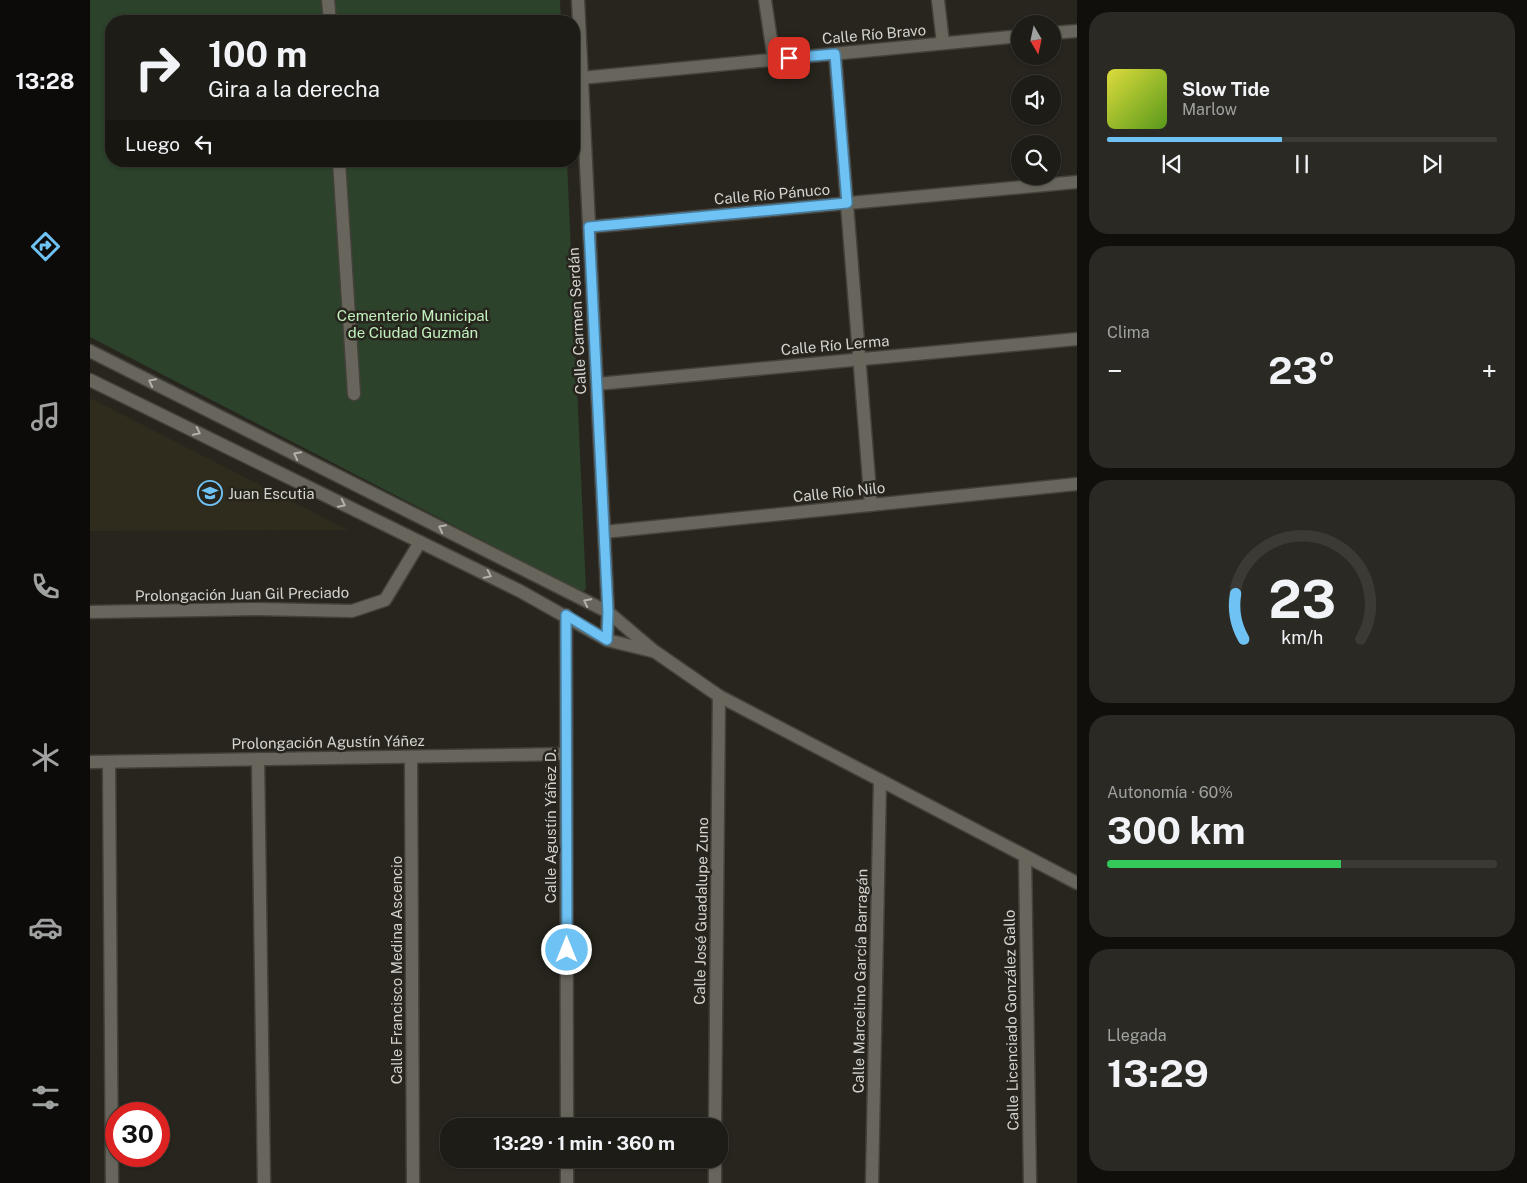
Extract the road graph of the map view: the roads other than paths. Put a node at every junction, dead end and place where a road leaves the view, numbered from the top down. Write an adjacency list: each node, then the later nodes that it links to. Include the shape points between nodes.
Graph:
1 (328, 0): 5 (street)
2 (578, 0): 6 (street, Calle Carmen Serdán)
3 (765, 0): 13 (street)
4 (938, 0): 11 (street)
5 (329, 15)
6 (579, 15)
7 (1077, 31): 8 (street)
8 (1061, 32)
9 (1011, 37): 11 (street, Calle Río Bravo)
10 (580, 39): 14 (street, Calle Carmen Serdán)
11 (943, 44): 12 (street, Calle Río Bravo)
12 (835, 54): 13 (street, Calle Río Bravo); 17 (street)
13 (774, 60): 14 (street, Calle Río Bravo)
14 (582, 78): 18 (street, Calle Carmen Serdán)
15 (339, 167): 24 (street)
16 (1077, 182): 17 (street, Calle Río Pánuco)
17 (847, 203): 18 (street, Calle Río Pánuco); 21 (street)
18 (589, 227): 23 (street, Calle Carmen Serdán)
19 (1077, 339): 21 (street, Calle Río Lerma)
20 (90, 351): 30 (street, one-way to 20)
21 (860, 359): 23 (street, Calle Río Lerma); 26 (street)
22 (90, 380): 28 (street, one-way to 28)
23 (597, 384): 27 (street, Calle Carmen Serdán)
24 (354, 394)
25 (1077, 484): 26 (street, Calle Río Nilo)
26 (871, 505): 27 (street, Calle Río Nilo)
27 (604, 532): 30 (street, Calle Carmen Serdán)
28 (420, 542): 29 (street, Prolongación Juan Gil Preciado, via 385,600 352,611); 31 (street, one-way to 31)
29 (90, 612)
30 (608, 612): 32 (street, Calle Carmen Serdán); 33 (street)
31 (566, 615): 32 (street); 35 (street, Calle Agustín Yáñez D.)
32 (607, 640): 33 (street)
33 (654, 651): 34 (street)
34 (719, 696): 40 (street); 44 (street, Calle José Guadalupe Zuno)
35 (566, 754): 36 (street, Prolongación Agustín Yáñez); 43 (street, Calle Agustín Yáñez D.)
36 (411, 757): 37 (street, Prolongación Agustín Yáñez); 49 (street, Calle Francisco Medina Ascencio)
37 (258, 759): 39 (street, Prolongación Agustín Yáñez); 48 (street)
38 (90, 762): 39 (street, Prolongación Agustín Yáñez)
39 (109, 762): 47 (street)
40 (880, 780): 41 (street); 52 (street, Calle Marcelino García Barragán)
41 (1025, 856): 42 (street); 53 (street, Calle Licenciado González Gallo)
42 (1077, 884)
43 (567, 1118)
44 (715, 1118)
45 (567, 1168): 50 (street)
46 (715, 1168): 51 (street)
47 (112, 1183)
48 (264, 1183)
49 (413, 1183)
50 (568, 1183)
51 (715, 1183)
52 (872, 1183)
53 (1030, 1183)

